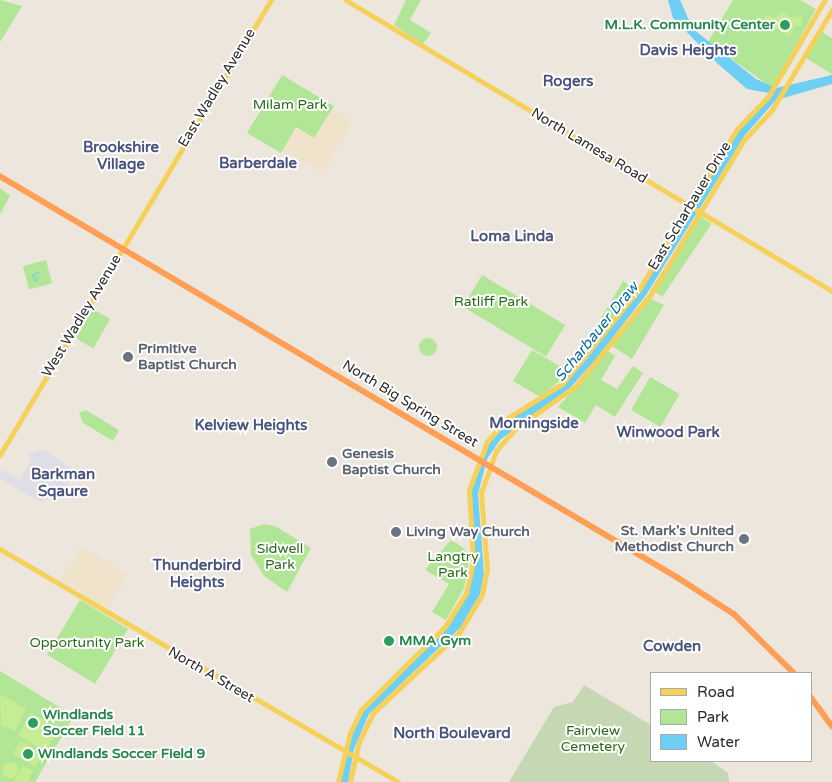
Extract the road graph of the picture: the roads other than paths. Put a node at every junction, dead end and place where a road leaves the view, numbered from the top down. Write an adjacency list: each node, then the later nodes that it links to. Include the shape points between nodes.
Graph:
1 (271, 0): 6 (main road, East Wadley Avenue)
2 (346, 0): 7 (main road, North Lamesa Road)
3 (825, 0): 7 (main road, East Scharbauer Drive, via 770,93 737,129)
4 (832, 10): 8 (main road, East Scharbauer Drive, via 777,101 744,140)
5 (0, 176): 9 (highway, North Big Spring Street)
6 (164, 177): 9 (main road, West Wadley Avenue)
7 (690, 206): 8 (main road, North Lamesa Road); 12 (main road, East Scharbauer Drive, via 640,288 565,380 501,425)
8 (699, 212): 10 (main road, North Lamesa Road); 13 (main road, East Scharbauer Drive, via 651,294 580,381 551,406 512,431)
9 (122, 248): 11 (main road, West Wadley Avenue); 12 (highway, North Big Spring Street)
10 (832, 291)
11 (0, 454)
12 (478, 459): 13 (highway, North Big Spring Street); 18 (main road, East Scharbauer Drive, via 468,494 473,560 465,594 443,630 365,705)
13 (488, 465): 15 (highway, North Big Spring Street, via 727,609); 19 (main road, via 480,501 487,570 481,599 459,633 378,707 363,732)
14 (0, 549): 18 (main road, North A Street, via 236,691)
15 (793, 672)
16 (812, 697): 17 (highway)
17 (832, 726)
18 (346, 750): 19 (main road, North A Street); 20 (main road, East Scharbauer Drive)
19 (356, 756): 21 (main road); 22 (main road, North A Street)
20 (338, 782)
21 (350, 782)
22 (398, 782)

